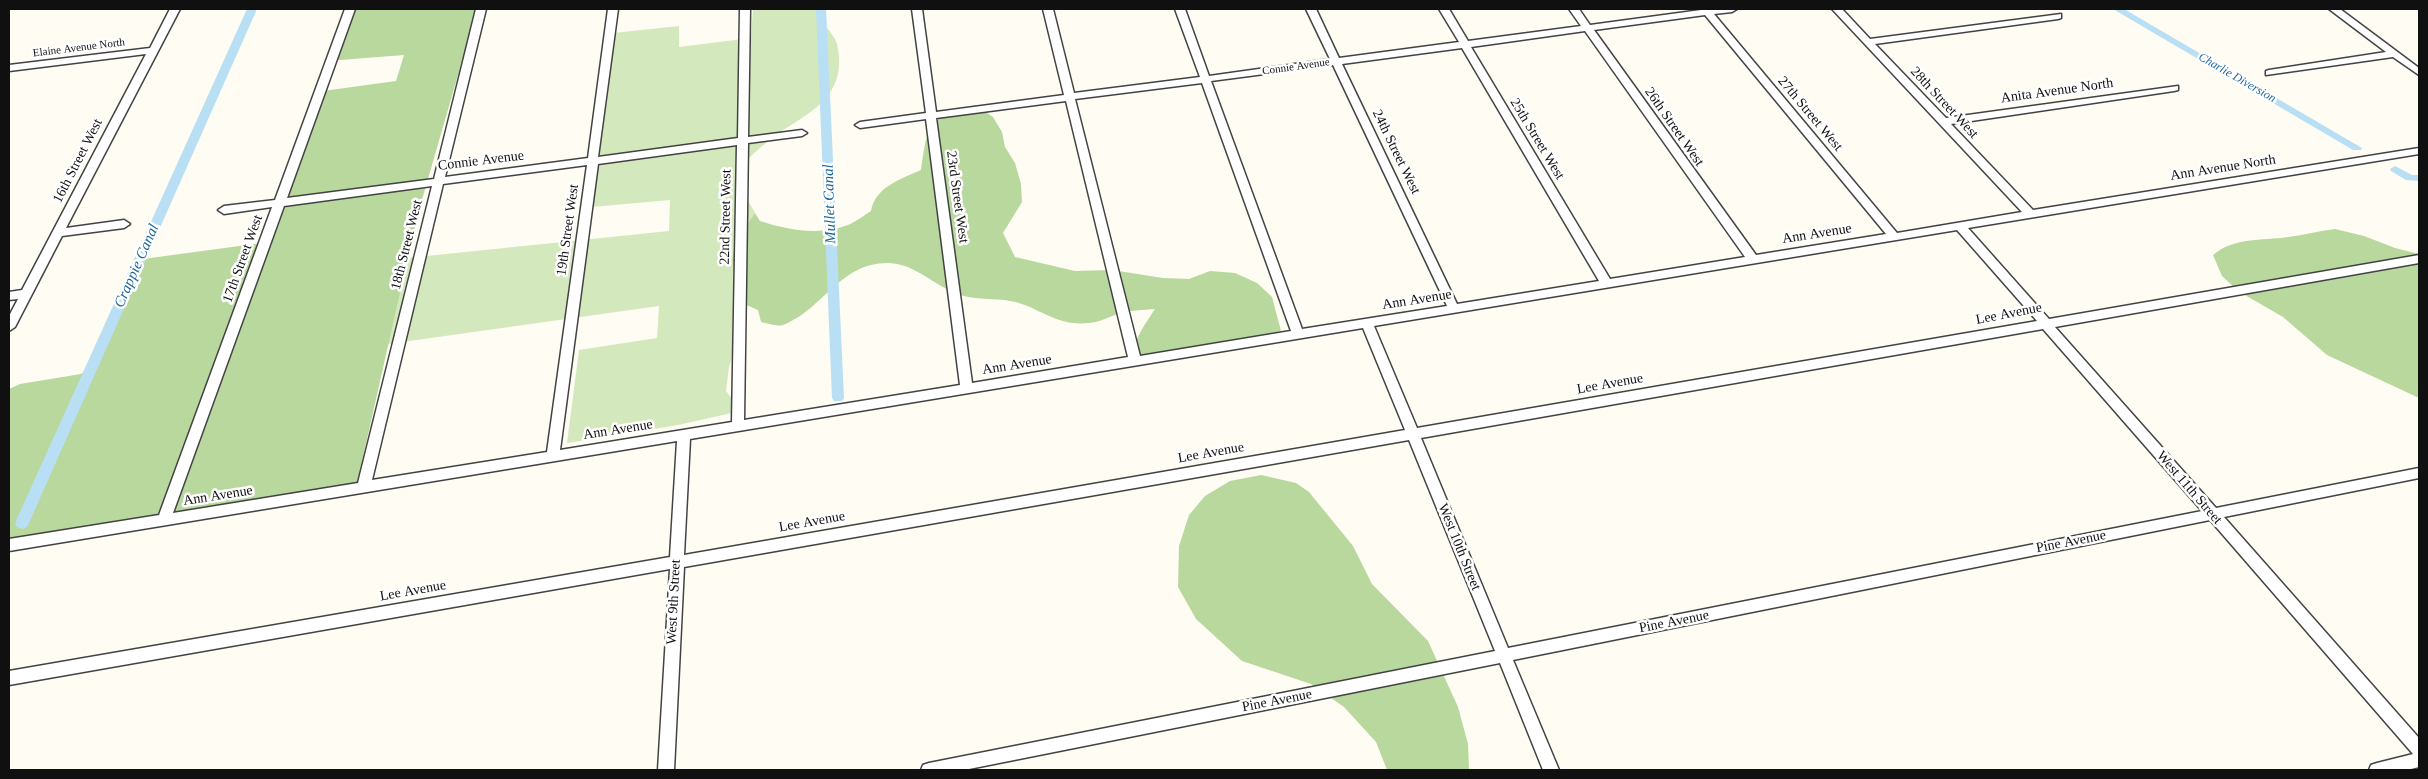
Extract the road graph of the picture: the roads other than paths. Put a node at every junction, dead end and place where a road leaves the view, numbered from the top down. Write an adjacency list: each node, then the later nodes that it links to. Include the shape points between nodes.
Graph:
1 (175, 9): 20 (street, 16th Street West)
2 (350, 9): 37 (street, 17th Street West)
3 (481, 9): 36 (street, 18th Street West)
4 (613, 9): 35 (street, 19th Street West)
5 (745, 9): 33 (street, 22nd Street West)
6 (917, 9): 29 (street, 23rd Street West)
7 (1048, 9): 28 (street)
8 (1180, 9): 26 (street)
9 (1311, 9): 22 (street, 24th Street West)
10 (1444, 9): 19 (street, 25th Street West)
11 (1574, 9): 17 (street, 26th Street West)
12 (1732, 9): 15 (street, Connie Avenue)
13 (1837, 9): 18 (street, 28th Street West)
14 (2334, 9): 21 (street)
15 (1707, 10): 17 (street, Connie Avenue); 43 (street, 27th Street West)
16 (2058, 16): 18 (street)
17 (1588, 28): 19 (street, Connie Avenue); 45 (street, 26th Street West)
18 (1868, 42): 30 (street, 28th Street West)
19 (1465, 44): 22 (street, Connie Avenue); 46 (street, 25th Street West)
20 (151, 51): 23 (street, Elaine Avenue North); 42 (street, 16th Street West)
21 (2395, 54): 24 (street); 25 (street)
22 (1336, 62): 26 (street, Connie Avenue); 49 (street, 24th Street West)
23 (9, 68)
24 (2269, 72)
25 (2419, 72)
26 (1205, 79): 28 (street, Connie Avenue); 53 (street)
27 (2174, 88): 30 (street, Anita Avenue North)
28 (1070, 97): 29 (street, Connie Avenue); 54 (street)
29 (931, 116): 31 (street, Connie Avenue); 55 (street, 23rd Street West)
30 (1943, 122): 39 (street, 28th Street West)
31 (860, 125)
32 (802, 133): 33 (street, Connie Avenue)
33 (743, 141): 35 (street, Connie Avenue); 56 (street, 22nd Street West)
34 (2419, 152): 39 (street, Ann Avenue North)
35 (592, 161): 36 (street, Connie Avenue); 59 (street, 19th Street West)
36 (438, 182): 37 (street, Connie Avenue); 61 (street, 18th Street West)
37 (279, 203): 38 (street, Connie Avenue); 63 (street, 17th Street West)
38 (224, 210)
39 (2031, 215): 41 (street, Ann Avenue)
40 (124, 224): 42 (street)
41 (1960, 226): 43 (street, Ann Avenue); 51 (street, West 11th Street)
42 (58, 233): 47 (street, 16th Street West)
43 (1894, 237): 45 (street, Ann Avenue)
44 (2419, 259): 51 (street, Lee Avenue, via 2121,313)
45 (1753, 260): 46 (street, Ann Avenue)
46 (1607, 284): 49 (street, Ann Avenue)
47 (26, 294): 48 (street); 52 (street, 16th Street West)
48 (9, 296)
49 (1454, 309): 50 (street, Ann Avenue)
50 (1367, 323): 53 (street, Ann Avenue); 58 (street, West 10th Street)
51 (2044, 323): 58 (street, Lee Avenue); 62 (street, West 11th Street)
52 (9, 327)
53 (1298, 334): 54 (street, Ann Avenue)
54 (1135, 361): 55 (street, Ann Avenue)
55 (968, 389): 56 (street, Ann Avenue)
56 (738, 426): 57 (street, Ann Avenue)
57 (684, 434): 59 (street, Ann Avenue); 65 (street, West 9th Street)
58 (1413, 435): 65 (street, Lee Avenue); 66 (street, West 10th Street)
59 (552, 456): 61 (street, Ann Avenue)
60 (2419, 473): 62 (street, Pine Avenue)
61 (363, 488): 63 (street, Ann Avenue)
62 (2212, 514): 66 (street, Pine Avenue); 68 (street, West 11th Street)
63 (164, 520): 64 (street, Ann Avenue)
64 (9, 545)
65 (676, 562): 67 (street, Lee Avenue); 70 (street, West 9th Street)
66 (1504, 656): 71 (street, Pine Avenue); 72 (street, West 10th Street)
67 (9, 678)
68 (2419, 749)
69 (2419, 760): 73 (street)
70 (666, 770)
71 (929, 770)
72 (1552, 770)
73 (2377, 770)

